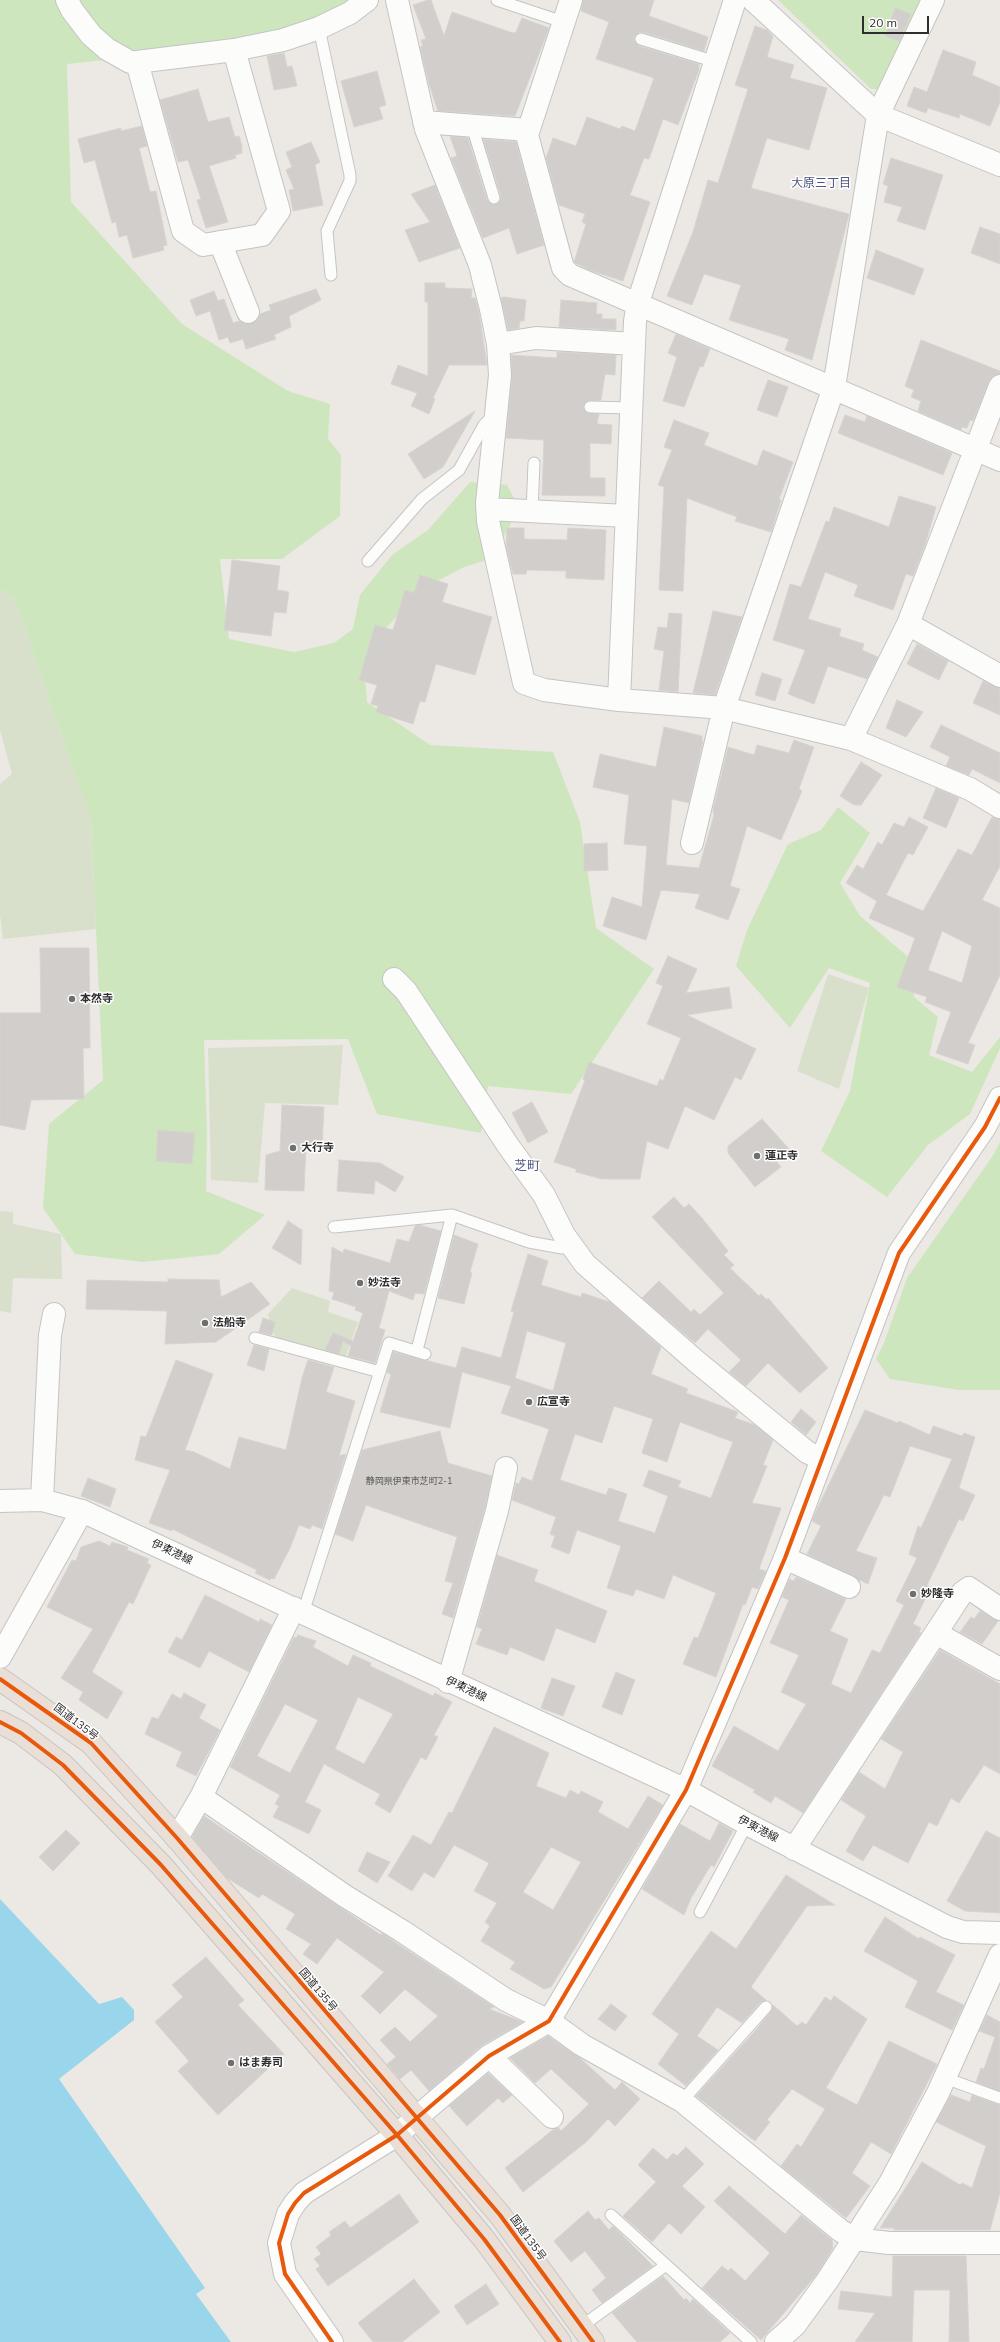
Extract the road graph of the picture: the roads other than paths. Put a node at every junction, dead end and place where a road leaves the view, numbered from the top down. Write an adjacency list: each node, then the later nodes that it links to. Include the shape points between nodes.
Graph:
1 (67, 0): 13 (street, via 91,35 107,49 130,62)
2 (367, 0): 10 (street, via 350,13)
3 (397, 0): 16 (street)
4 (497, 0): 9 (lane)
5 (571, 0): 9 (street)
6 (735, 0): 14 (street)
7 (752, 0): 15 (street)
8 (932, 0): 15 (street)
9 (563, 22): 18 (street)
10 (319, 28): 12 (street, via 282,40); 22 (lane, via 350,175 327,231)
11 (641, 38): 14 (lane)
12 (234, 50): 13 (street); 21 (street, via 280,211 262,235)
13 (137, 62): 21 (street, via 183,231 203,245)
14 (716, 62): 23 (street)
15 (878, 115): 19 (street); 28 (street)
16 (424, 122): 17 (street); 25 (street, via 480,265)
17 (472, 126): 18 (street); 20 (lane)
18 (528, 130): 23 (street, via 527,135 563,268 570,275)
19 (1000, 165)
20 (494, 198)
21 (220, 242): 24 (street)
22 (332, 275)
23 (638, 304): 26 (street); 28 (street)
24 (248, 312)
25 (498, 344): 26 (street, via 536,338); 31 (street, via 500,375)
26 (634, 344): 30 (street)
27 (1000, 386): 32 (street)
28 (834, 387): 32 (street); 42 (street)
29 (590, 406): 30 (lane)
30 (631, 408): 37 (street)
31 (496, 412): 35 (street); 38 (lane, via 484,426 459,470 422,499)
32 (976, 450): 33 (street); 39 (street)
33 (1000, 460)
34 (534, 463): 36 (lane)
35 (488, 509): 36 (street); 41 (street, via 524,683 544,690)
36 (532, 511): 37 (street)
37 (627, 516): 41 (street)
38 (368, 561)
39 (908, 624): 40 (street); 43 (street)
40 (1000, 676)
41 (619, 700): 42 (street)
42 (724, 708): 43 (street); 45 (street)
43 (851, 739): 44 (street, via 970,789)
44 (1000, 807)
45 (692, 843)
46 (394, 979): 50 (street, via 406,991 508,1147 544,1196)
47 (1000, 1098): 54 (street, via 985,1127 899,1253)
48 (452, 1215): 49 (lane); 50 (lane, via 529,1242 562,1248); 53 (lane, via 421,1352 389,1342)
49 (334, 1227)
50 (571, 1246): 54 (street, via 585,1264 697,1362 807,1452)
51 (54, 1314): 56 (street, via 50,1334)
52 (255, 1338): 53 (lane)
53 (380, 1372): 62 (lane)
54 (821, 1459): 59 (street)
55 (506, 1468): 67 (street, via 497,1512)
56 (42, 1500): 57 (street, 伊東港線); 58 (street, 伊東港線)
57 (0, 1501)
58 (82, 1511): 62 (street, 伊東港線); 64 (street)
59 (785, 1558): 60 (street); 69 (street)
60 (850, 1587)
61 (1000, 1609): 63 (street, via 969,1588 962,1593)
62 (299, 1610): 67 (street, 伊東港線); 70 (street)
63 (936, 1633): 65 (street); 73 (street)
64 (0, 1657)
65 (1000, 1669)
66 (0, 1679): 72 (highway, 国道135号, via 91,1743)
67 (448, 1682): 69 (street, 伊東港線)
68 (0, 1722): 85 (highway, via 21,1733 63,1765 161,1865)
69 (686, 1790): 71 (street, 伊東港線); 78 (street)
70 (201, 1797): 72 (street); 78 (street, via 345,1896 506,2000)
71 (746, 1824): 73 (street, 伊東港線); 74 (lane)
72 (177, 1838): 84 (highway, 国道135号)
73 (794, 1849): 75 (street, 伊東港線, via 947,1927 963,1932)
74 (700, 1912)
75 (1000, 1933)
76 (1000, 1955): 80 (street)
77 (766, 2007): 82 (lane)
78 (549, 2021): 79 (street); 82 (street, via 582,2045)
79 (489, 2056): 83 (street); 84 (street)
80 (945, 2078): 81 (lane); 87 (street, via 890,2183)
81 (1000, 2098)
82 (682, 2101): 87 (street, via 841,2231)
83 (552, 2117)
84 (416, 2118): 85 (street); 90 (highway, 国道135号, via 500,2215)
85 (397, 2135): 91 (street, via 304,2193 294,2203 282,2229 279,2243 285,2274); 92 (highway, via 484,2239)
86 (611, 2215): 89 (lane)
87 (855, 2239): 88 (street, via 889,2243); 94 (street, via 795,2325)
88 (1000, 2243)
89 (666, 2265): 90 (lane); 93 (lane)
90 (587, 2334)
91 (332, 2342)
92 (560, 2342)
93 (751, 2342)
94 (776, 2342)

